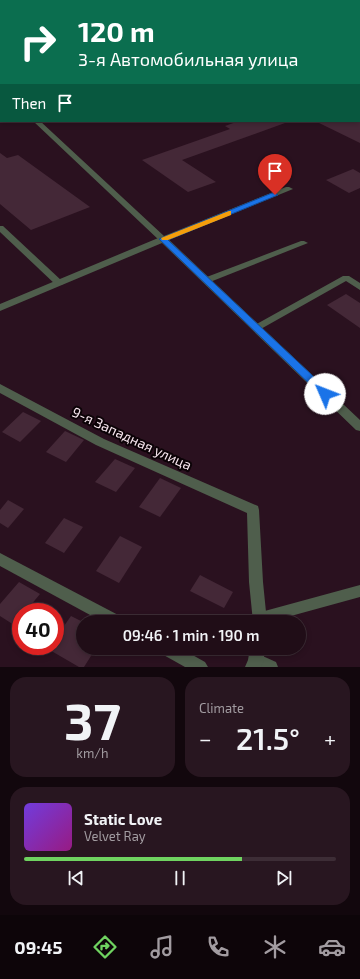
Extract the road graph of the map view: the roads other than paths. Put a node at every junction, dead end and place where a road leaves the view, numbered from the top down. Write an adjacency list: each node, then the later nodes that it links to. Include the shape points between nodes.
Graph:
1 (37, 122): 4 (street)
2 (289, 189): 4 (street)
3 (0, 228): 7 (lane)
4 (163, 239): 6 (street); 7 (street)
5 (304, 244): 6 (lane)
6 (207, 280): 10 (street)
7 (59, 283): 9 (street)
8 (360, 287): 10 (lane, via 346,278)
9 (0, 308)
10 (256, 328): 12 (street)
11 (0, 388): 16 (street, 9-я Западная улица, via 100,442 253,510)
12 (360, 427)
13 (0, 559): 15 (street)
14 (360, 591): 17 (lane)
15 (104, 615)
16 (259, 615)
17 (277, 615)
18 (178, 655): 20 (street)
19 (255, 658): 21 (lane)
20 (200, 667)
21 (271, 667)

